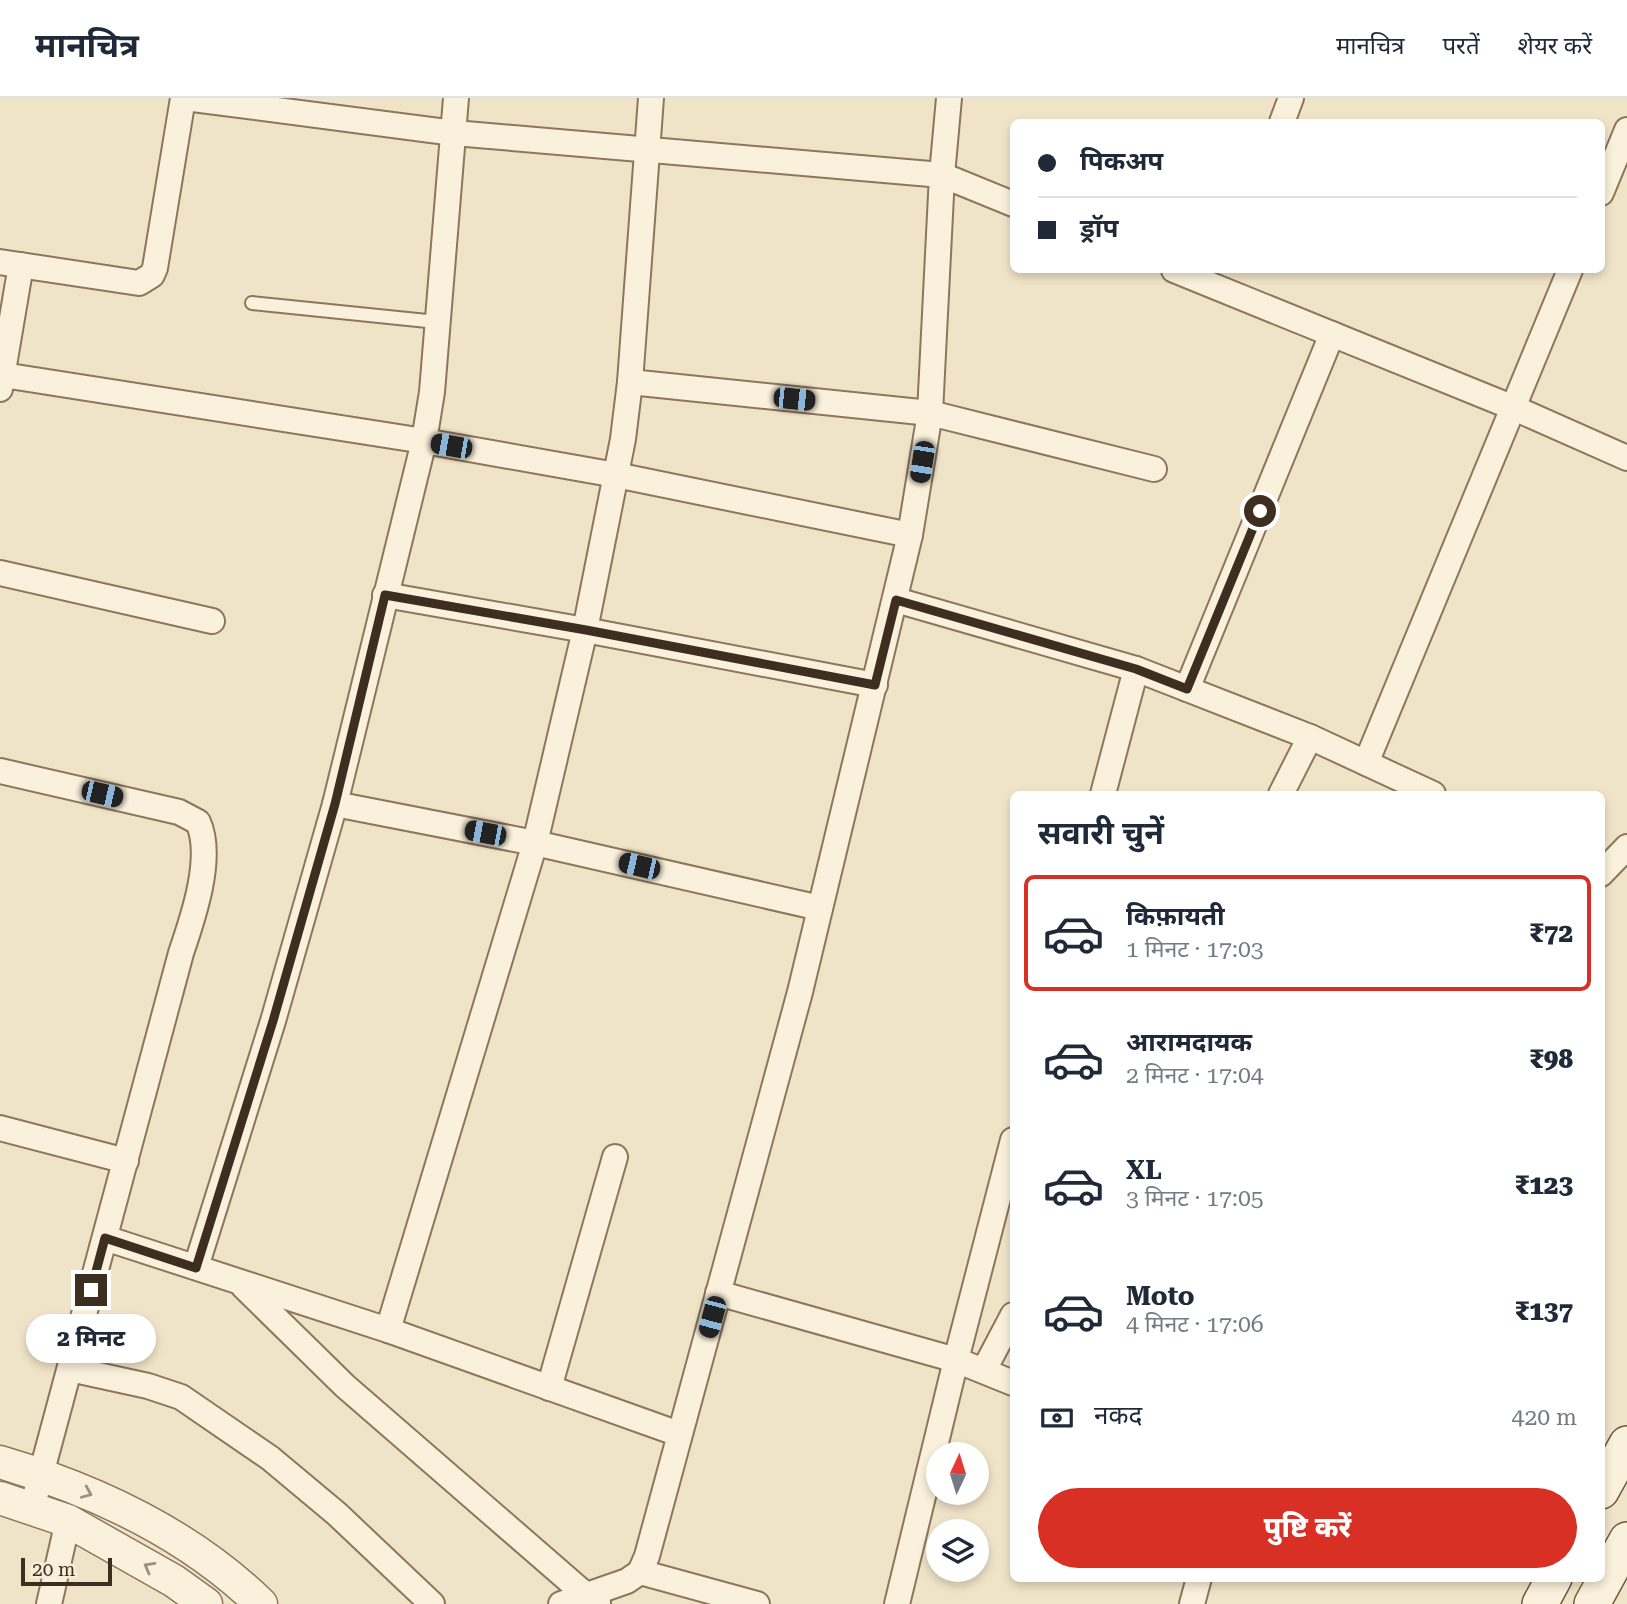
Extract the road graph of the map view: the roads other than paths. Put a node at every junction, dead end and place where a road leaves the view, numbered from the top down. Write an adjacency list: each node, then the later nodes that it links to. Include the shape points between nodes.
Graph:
1 (184, 98): 8 (street); 13 (street, via 152,275 139,283)
2 (456, 98): 8 (street)
3 (651, 98): 9 (street)
4 (949, 98): 10 (street)
5 (1291, 98): 6 (street)
6 (1283, 119)
7 (1627, 130): 11 (street)
8 (454, 133): 9 (street); 18 (street)
9 (646, 149): 10 (street); 21 (street)
10 (942, 175): 12 (street); 23 (street)
11 (1605, 183)
12 (1010, 203)
13 (10, 264): 20 (street)
14 (1191, 273): 16 (street)
15 (1569, 273): 22 (street)
16 (1220, 278): 19 (street)
17 (252, 303): 18 (lane)
18 (437, 322): 24 (street)
19 (1332, 334): 22 (street); 36 (street)
20 (1, 382): 24 (street)
21 (630, 382): 23 (street); 27 (street)
22 (1514, 408): 25 (street); 38 (street)
23 (930, 413): 26 (street); 28 (street)
24 (424, 441): 27 (street); 30 (street)
25 (1627, 458)
26 (1154, 469)
27 (616, 475): 28 (street); 33 (street)
28 (910, 536): 31 (street)
29 (0, 573): 32 (street)
30 (385, 595): 33 (street); 43 (street)
31 (896, 600): 34 (street); 35 (street)
32 (212, 621)
33 (586, 630): 35 (street); 44 (street)
34 (1136, 669): 36 (street); 40 (street)
35 (875, 685): 47 (street)
36 (1187, 689): 37 (street)
37 (1310, 737): 38 (street); 41 (street)
38 (1366, 763): 42 (street)
39 (0, 771): 51 (street, via 179,812 198,822 201,829 203,872 196,909)
40 (1104, 791)
41 (1283, 791)
42 (1427, 791)
43 (335, 804): 44 (street); 53 (street)
44 (535, 843): 47 (street); 57 (street)
45 (1627, 847): 46 (street)
46 (1605, 870)
47 (820, 908): 55 (street)
48 (0, 1128): 51 (street)
49 (1010, 1152): 58 (street)
50 (615, 1157): 62 (street)
51 (126, 1161): 52 (street)
52 (105, 1238): 53 (street); 59 (street)
53 (196, 1268): 54 (street)
54 (238, 1282): 57 (street); 76 (street, via 345,1386)
55 (718, 1293): 58 (street); 63 (street)
56 (1010, 1321): 60 (street)
57 (388, 1330): 62 (street)
58 (956, 1360): 60 (street); 83 (street)
59 (70, 1369): 66 (street); 80 (street, via 181,1397 270,1458)
60 (984, 1370): 61 (street)
61 (1010, 1381)
62 (549, 1388): 63 (street)
63 (679, 1434): 72 (street)
64 (1627, 1444): 67 (main road)
65 (0, 1462): 66 (street)
66 (42, 1474): 69 (street); 79 (street, one-way to 79, via 116,1505 179,1539)
67 (1605, 1484)
68 (0, 1498): 69 (street)
69 (32, 1508): 70 (street)
70 (68, 1521): 77 (street); 78 (street, one-way to 70)
71 (1627, 1540): 73 (main road)
72 (640, 1572): 76 (street); 82 (street)
73 (1605, 1576)
74 (1198, 1582): 84 (street)
75 (1552, 1582): 85 (main road)
76 (595, 1600): 81 (street)
77 (49, 1604)
78 (206, 1604)
79 (261, 1604)
80 (432, 1604)
81 (561, 1604)
82 (757, 1604)
83 (897, 1604)
84 (1192, 1604)
85 (1540, 1604)

